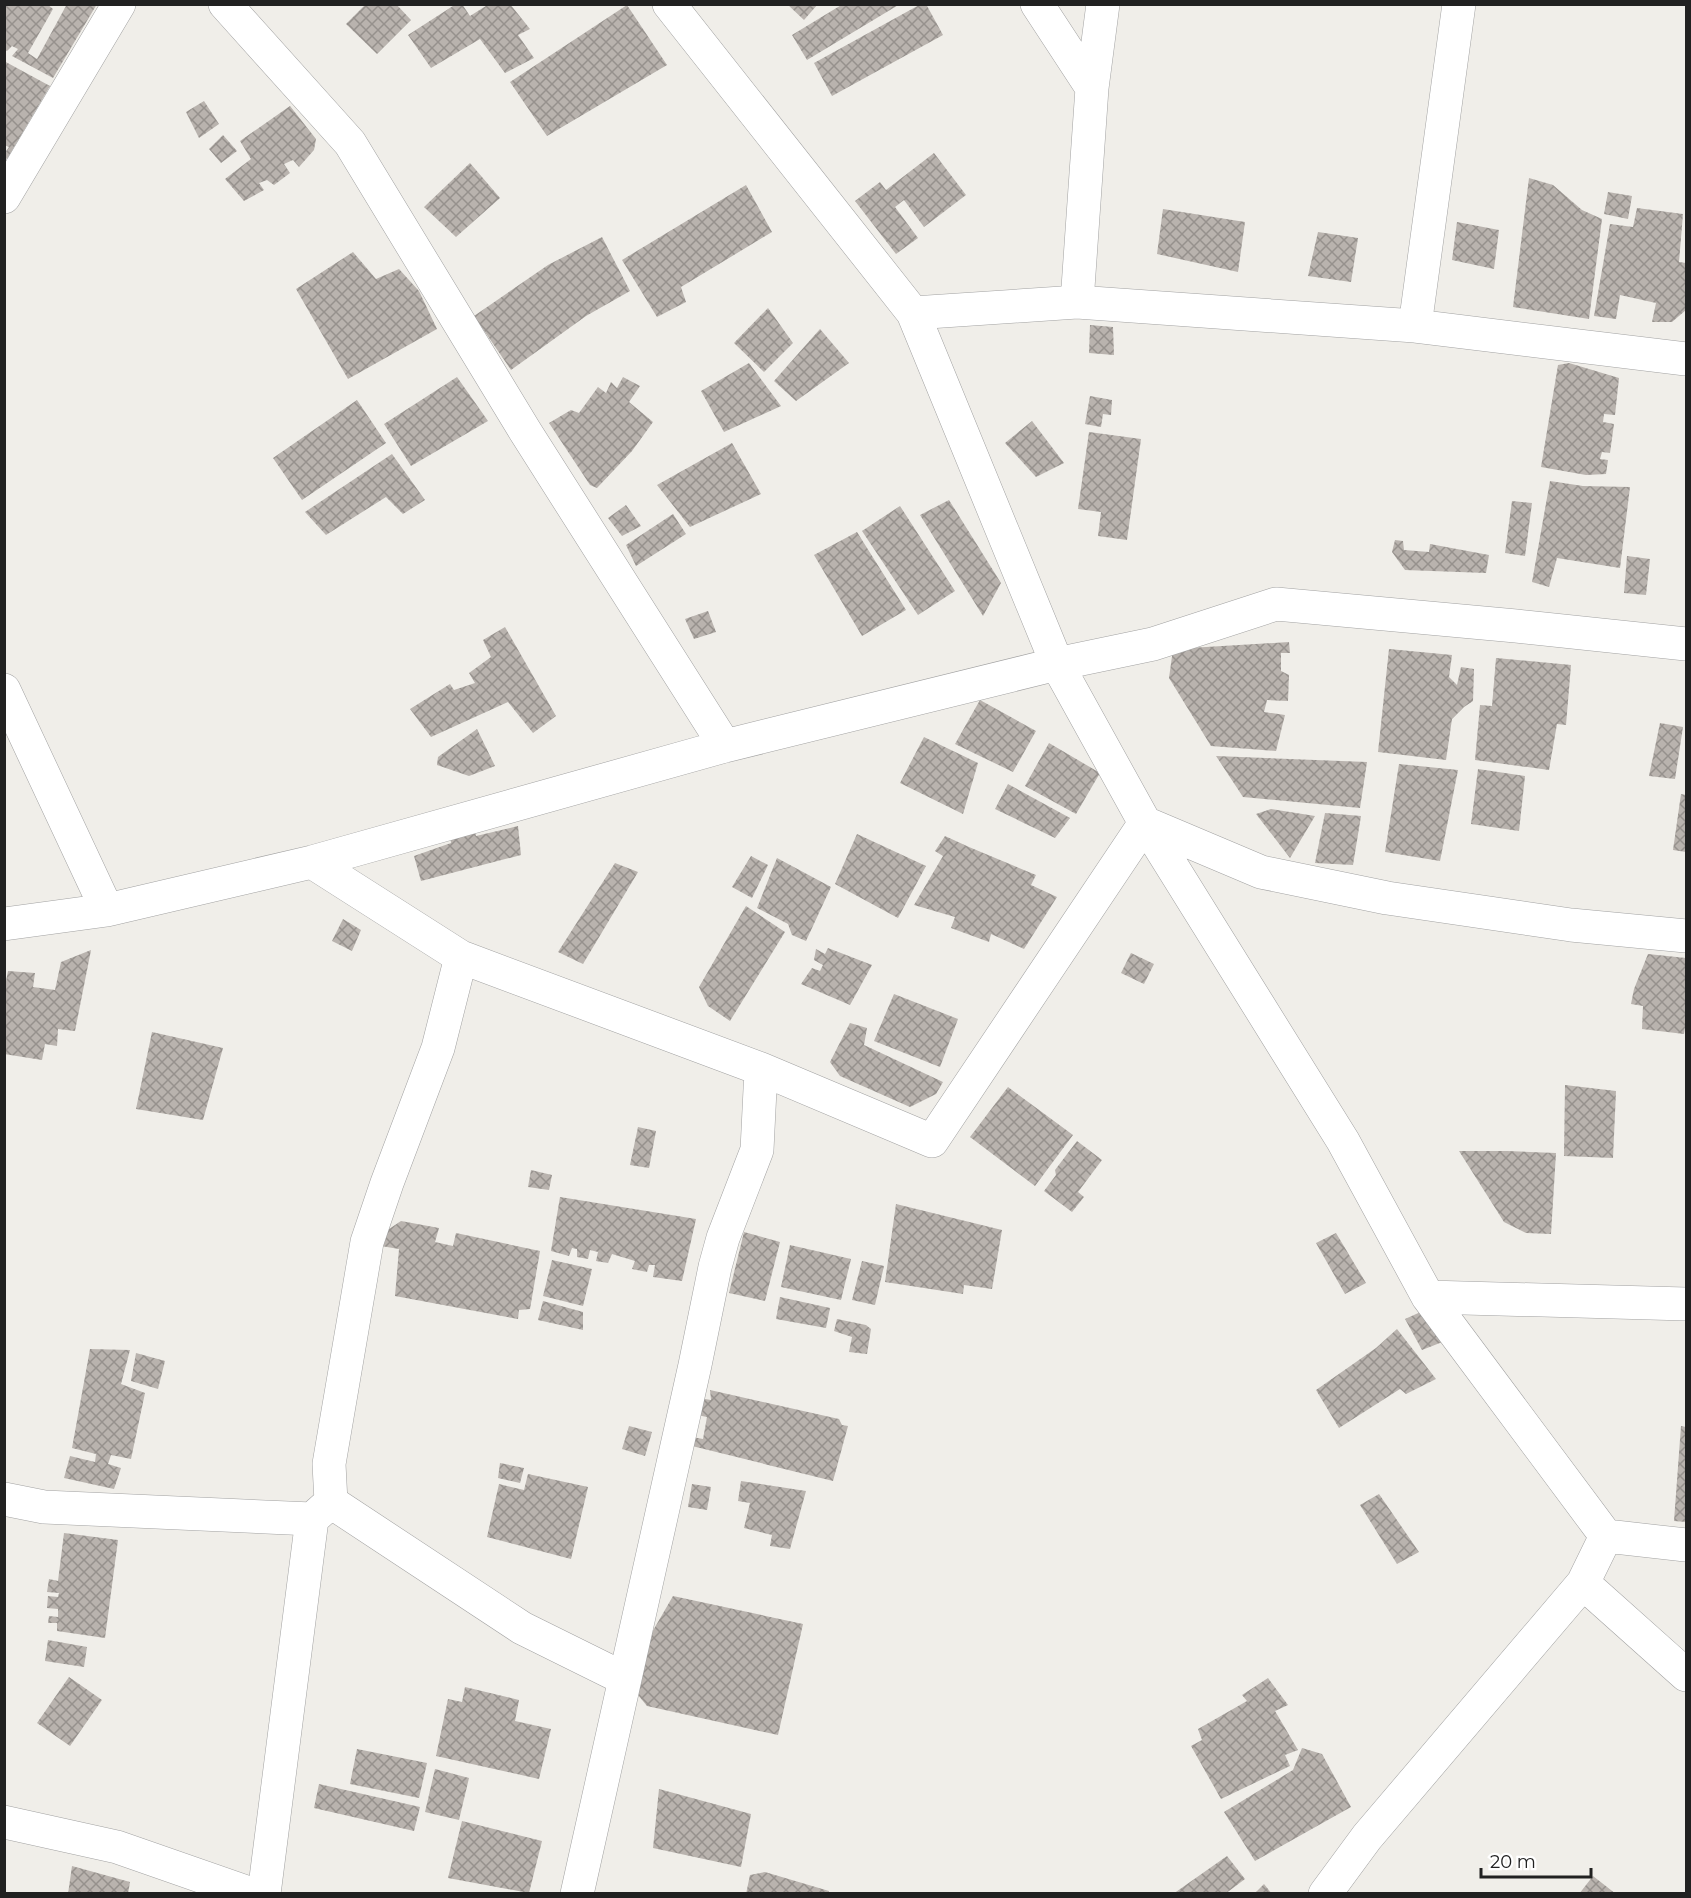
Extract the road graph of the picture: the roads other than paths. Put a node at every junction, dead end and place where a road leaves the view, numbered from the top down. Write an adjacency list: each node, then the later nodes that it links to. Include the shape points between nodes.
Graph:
1 (119, 4): 8 (street)
2 (225, 4): 16 (street, via 350,143 525,431)
3 (669, 4): 10 (street)
4 (1036, 4): 7 (street)
5 (1103, 4): 7 (street)
6 (1459, 4): 11 (street)
7 (1092, 88): 9 (street)
8 (4, 196)
9 (1077, 302): 10 (street); 11 (street)
10 (913, 313): 14 (street)
11 (1415, 326): 12 (street)
12 (1686, 359)
13 (1686, 644): 14 (street, via 1276,604 1154,644)
14 (1057, 664): 16 (street); 17 (street)
15 (4, 690): 19 (street)
16 (725, 746): 18 (street)
17 (1145, 823): 21 (street, via 1261,872 1387,898 1571,926); 23 (street, via 932,1141); 24 (street, via 1343,1141)
18 (312, 862): 19 (street); 22 (street)
19 (107, 910): 20 (street)
20 (4, 924)
21 (1686, 936)
22 (461, 957): 23 (street); 27 (street, via 438,1048 367,1242)
23 (761, 1069): 32 (street, via 757,1150 715,1267)
24 (1428, 1297): 25 (street); 28 (street)
25 (1686, 1304)
26 (4, 1499): 27 (street, via 44,1507)
27 (322, 1511): 32 (street, via 522,1628); 35 (street)
28 (1606, 1536): 29 (street); 30 (street)
29 (1686, 1545)
30 (1583, 1583): 31 (street); 37 (street)
31 (1686, 1675)
32 (625, 1679): 36 (street)
33 (4, 1822): 34 (street, via 117,1847)
34 (252, 1893)
35 (264, 1893)
36 (577, 1893)
37 (1324, 1893)

